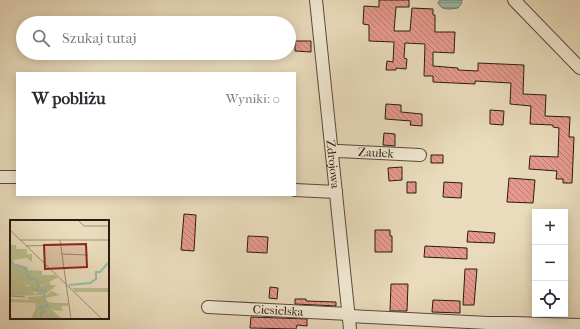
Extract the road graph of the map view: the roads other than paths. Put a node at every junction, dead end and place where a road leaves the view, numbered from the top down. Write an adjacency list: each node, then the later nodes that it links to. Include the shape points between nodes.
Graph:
1 (316, 0): 4 (street, Zdrojowa)
2 (514, 0): 3 (street)
3 (580, 68)
4 (332, 152): 5 (street, Zaułek); 9 (street, Zdrojowa)
5 (420, 155)
6 (0, 177): 7 (street)
7 (16, 178)
8 (296, 190): 9 (street)
9 (336, 192): 11 (street, Zdrojowa)
10 (208, 307): 11 (street, Ciesielska)
11 (349, 315): 12 (street, Ciesielska); 13 (street, Zdrojowa)
12 (580, 325)
13 (350, 329)

